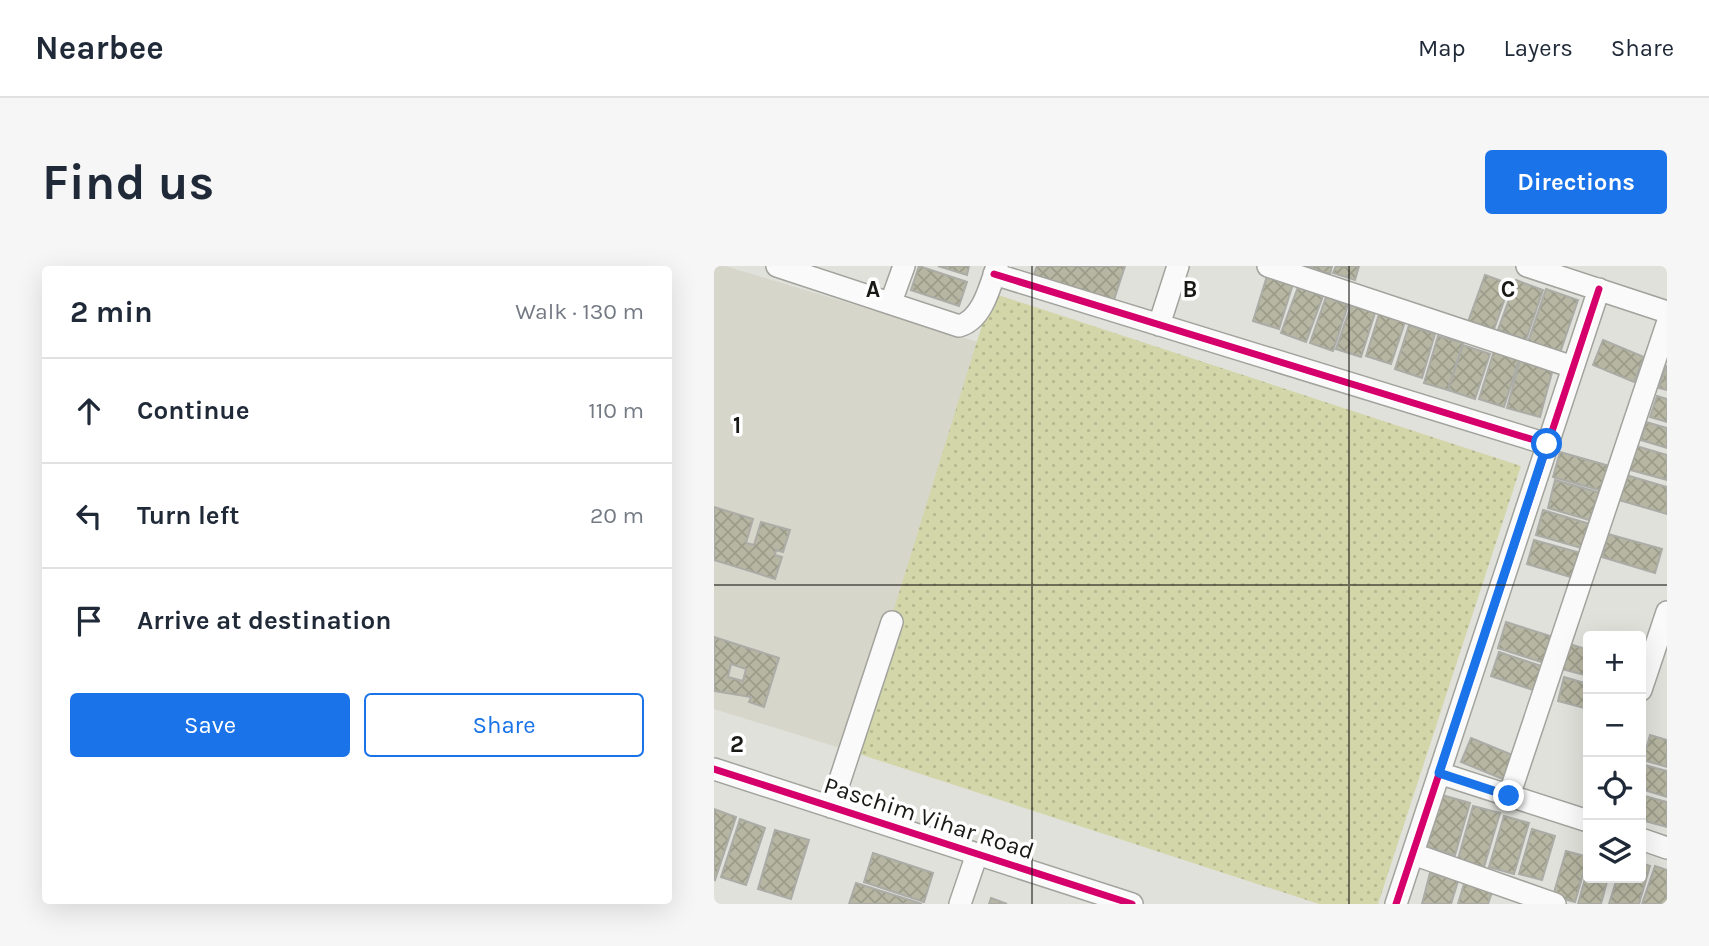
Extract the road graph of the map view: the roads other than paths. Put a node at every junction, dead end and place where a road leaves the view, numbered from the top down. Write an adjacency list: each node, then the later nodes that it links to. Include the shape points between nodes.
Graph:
1 (777, 266): 8 (street)
2 (905, 266): 8 (street)
3 (1178, 266): 11 (street)
4 (1268, 266): 12 (street)
5 (1527, 266): 7 (street)
6 (996, 270): 8 (street, via 970,323 959,326); 11 (street)
7 (1599, 289): 9 (street); 12 (street)
8 (891, 302)
9 (1667, 312)
10 (1667, 324): 19 (street)
11 (1159, 325): 13 (street)
12 (1573, 367): 13 (street)
13 (1547, 444): 18 (street)
14 (1667, 612): 16 (street)
15 (891, 622): 20 (street)
16 (1646, 675)
17 (714, 769): 20 (street, Paschim Vihar Road)
18 (1439, 773): 19 (street); 25 (street)
19 (1509, 796): 21 (street)
20 (831, 807): 24 (street, Paschim Vihar Road)
21 (1585, 820)
22 (1646, 841): 23 (street)
23 (1667, 848)
24 (977, 854): 26 (street); 27 (street, Paschim Vihar Road)
25 (1413, 854): 28 (street); 29 (street)
26 (960, 904)
27 (1132, 904)
28 (1396, 904)
29 (1555, 904)

